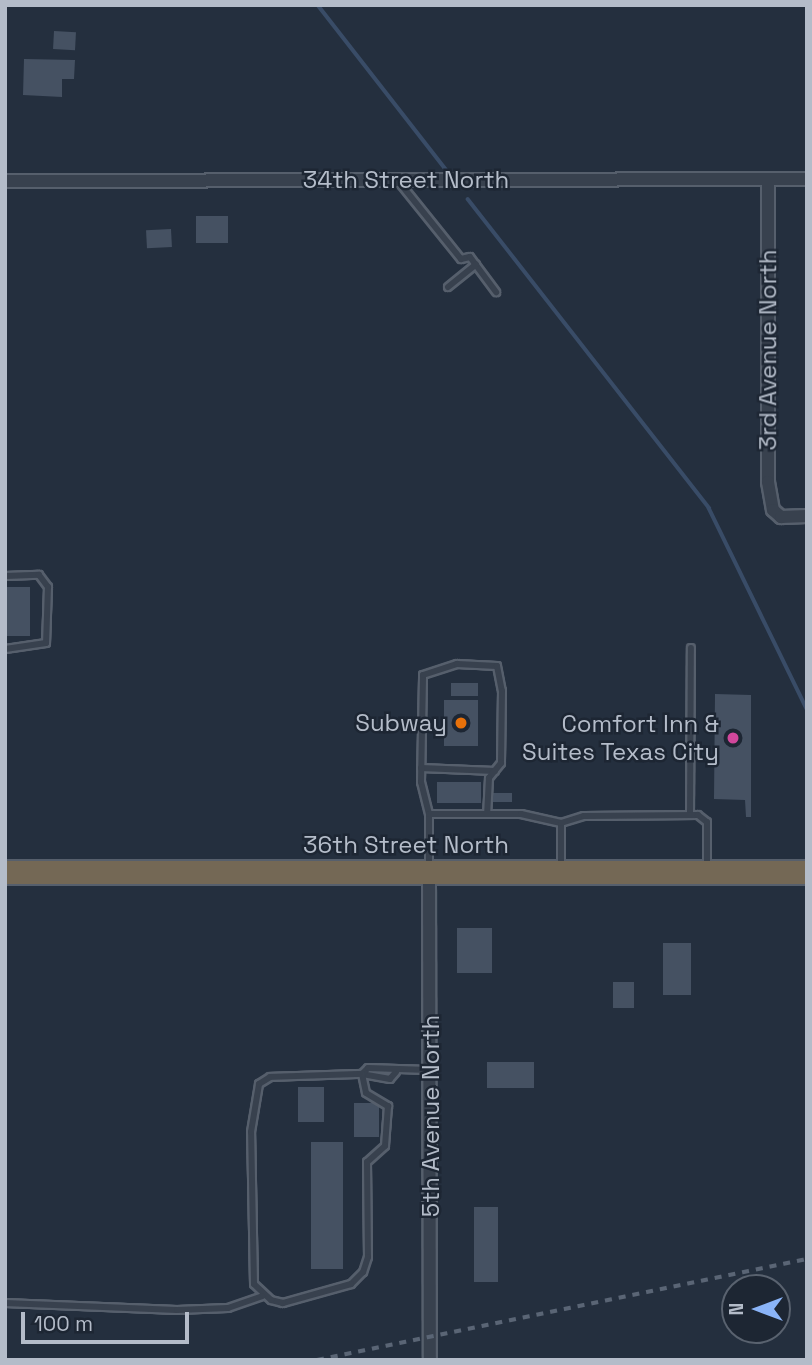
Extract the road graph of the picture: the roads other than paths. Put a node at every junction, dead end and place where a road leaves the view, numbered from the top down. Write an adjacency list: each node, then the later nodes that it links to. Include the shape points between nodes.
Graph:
1 (768, 179): 2 (street, 34th Street North); 3 (street, 34th Street North); 8 (street, 3rd Avenue North, via 768,482 773,510 781,517)
2 (807, 179)
3 (398, 180): 4 (street, 34th Street North); 5 (lane, via 461,259 470,257)
4 (5, 181)
5 (476, 264): 6 (lane); 7 (lane)
6 (448, 287)
7 (496, 292)
8 (807, 516)
9 (5, 576): 11 (lane, via 38,575 47,580 48,639 35,649)
10 (691, 648): 16 (lane)
11 (5, 649)
12 (421, 768): 13 (lane); 13 (lane, via 423,675 457,664 497,666 501,763); 14 (lane)
13 (495, 771): 15 (lane)
14 (429, 814): 15 (lane); 18 (lane)
15 (487, 814): 17 (lane, via 521,814)
16 (690, 815): 17 (lane, via 584,816); 21 (lane, via 707,822)
17 (561, 822): 20 (lane)
18 (429, 871): 19 (highway, 36th Street North); 20 (highway, 36th Street North); 23 (street, 5th Avenue North)
19 (5, 872)
20 (561, 872): 21 (highway, 36th Street North)
21 (707, 872): 22 (highway, 36th Street North)
22 (807, 872)
23 (431, 1070): 24 (lane); 28 (street, 5th Avenue North)
24 (396, 1072): 25 (lane, via 381,1079); 25 (lane, via 368,1068)
25 (362, 1074): 26 (lane, via 270,1077 260,1084 251,1132 254,1284); 26 (lane, via 366,1093 388,1107 384,1146 367,1162 368,1257 363,1272 351,1284 284,1303)
26 (262, 1296): 27 (lane, via 228,1308 177,1310)
27 (5, 1303)
28 (430, 1360)

